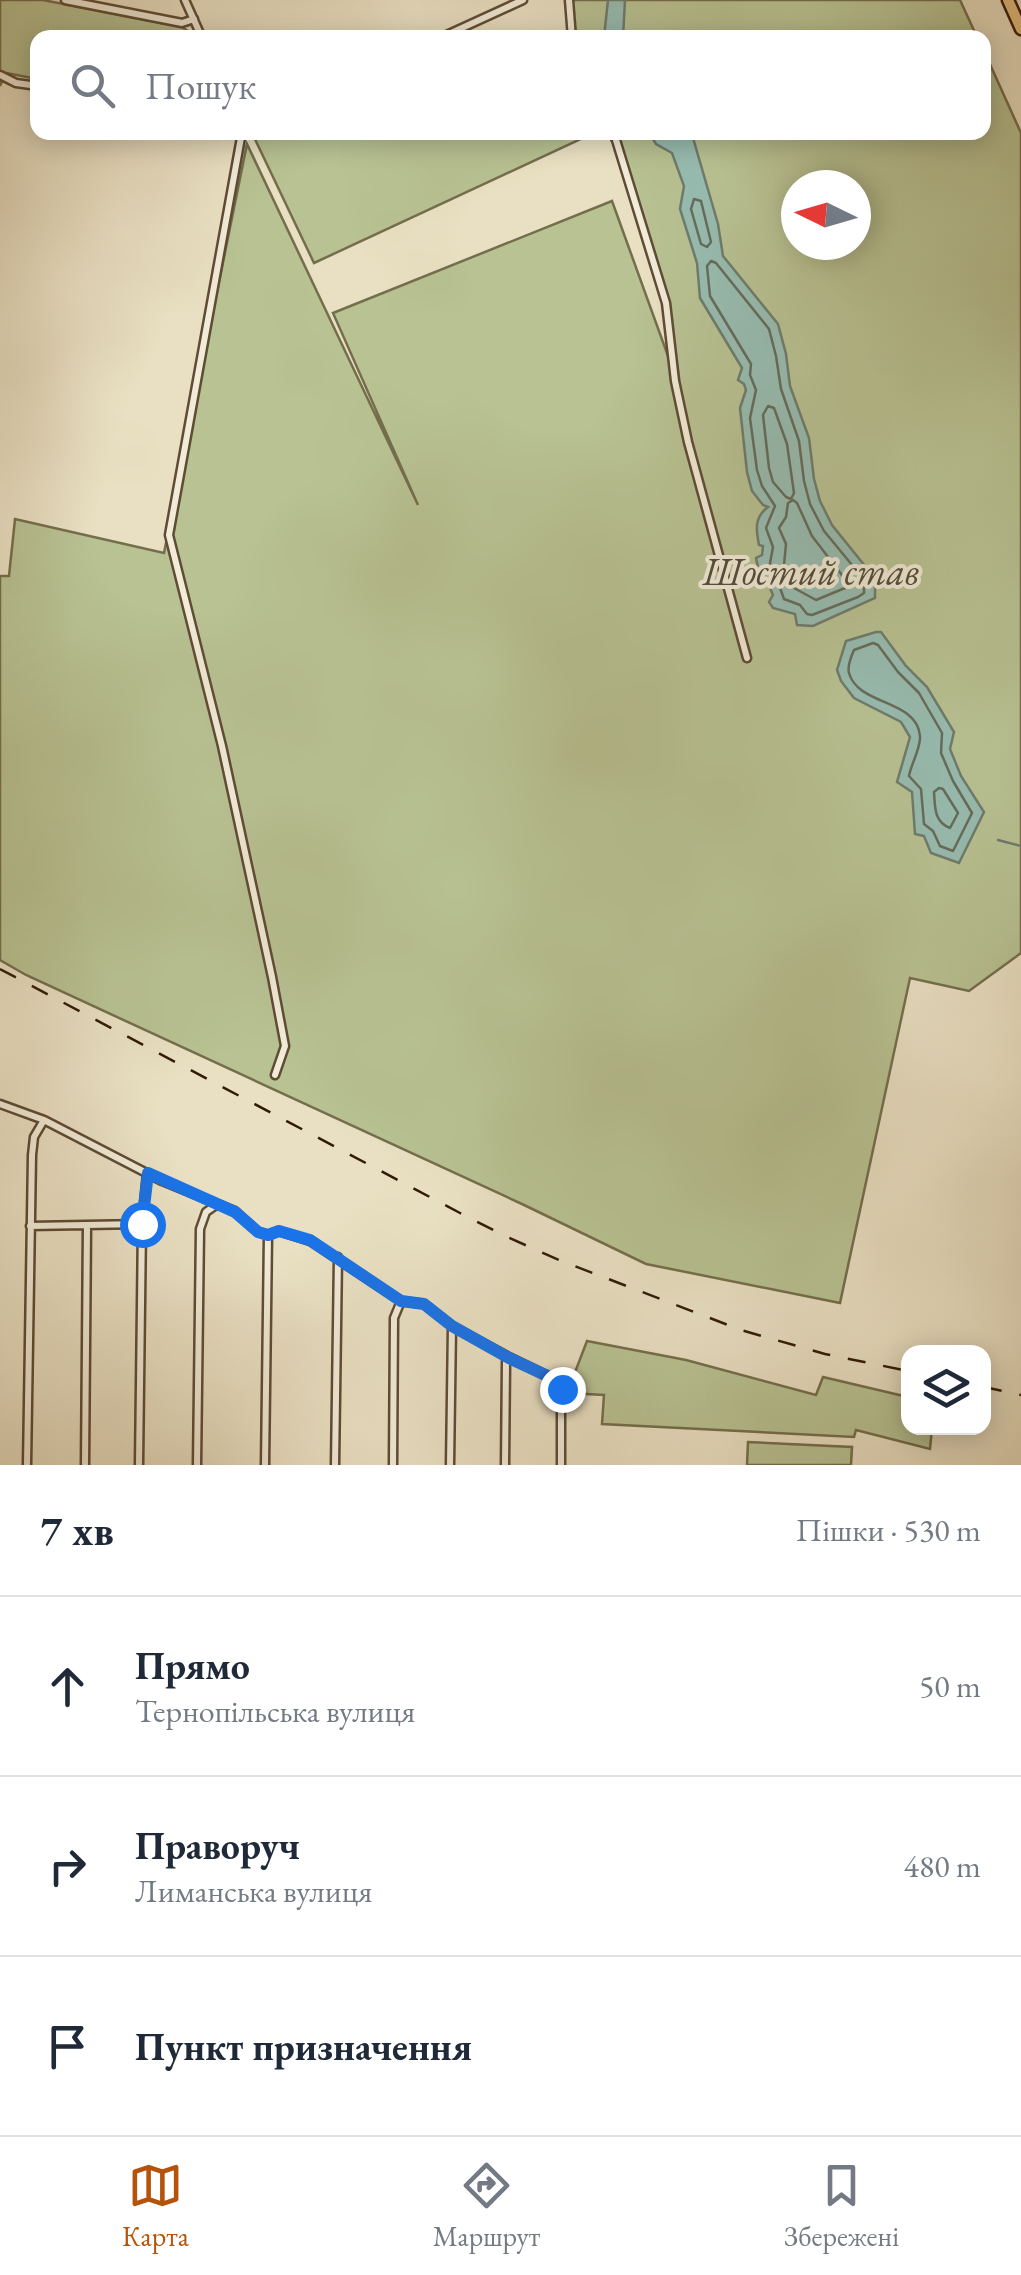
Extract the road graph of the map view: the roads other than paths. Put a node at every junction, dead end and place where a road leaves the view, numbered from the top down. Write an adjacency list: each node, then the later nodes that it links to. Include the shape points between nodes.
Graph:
1 (65, 0): 6 (street, via 182,23)
2 (185, 0): 6 (street)
3 (523, 0): 9 (street)
4 (569, 0): 10 (street)
5 (1008, 0): 7 (main road)
6 (194, 19): 8 (street)
7 (1021, 29)
8 (199, 30)
9 (457, 30)
10 (571, 30)
11 (0, 75): 12 (street)
12 (30, 85)
13 (241, 140): 16 (street, via 169,536 272,977 285,1046)
14 (616, 140): 15 (street, via 666,303 674,381)
15 (747, 658)
16 (275, 1075)
17 (0, 1104): 18 (street)
18 (44, 1120): 19 (street); 22 (street, via 34,1137)
19 (148, 1173): 20 (street); 21 (street)
20 (216, 1205): 24 (street); 32 (street, via 200,1229)
21 (142, 1224): 23 (street); 31 (street)
22 (30, 1226): 23 (street); 29 (street)
23 (87, 1226): 30 (street)
24 (268, 1235): 25 (street, via 292,1234); 33 (street)
25 (338, 1258): 26 (street); 34 (street)
26 (401, 1301): 27 (street, via 424,1304); 35 (street, via 394,1318)
27 (452, 1326): 28 (street); 36 (street)
28 (509, 1358): 37 (street); 38 (street, via 562,1389)
29 (27, 1465)
30 (85, 1465)
31 (139, 1465)
32 (197, 1465)
33 (264, 1465)
34 (335, 1465)
35 (393, 1465)
36 (450, 1465)
37 (505, 1465)
38 (561, 1465)

